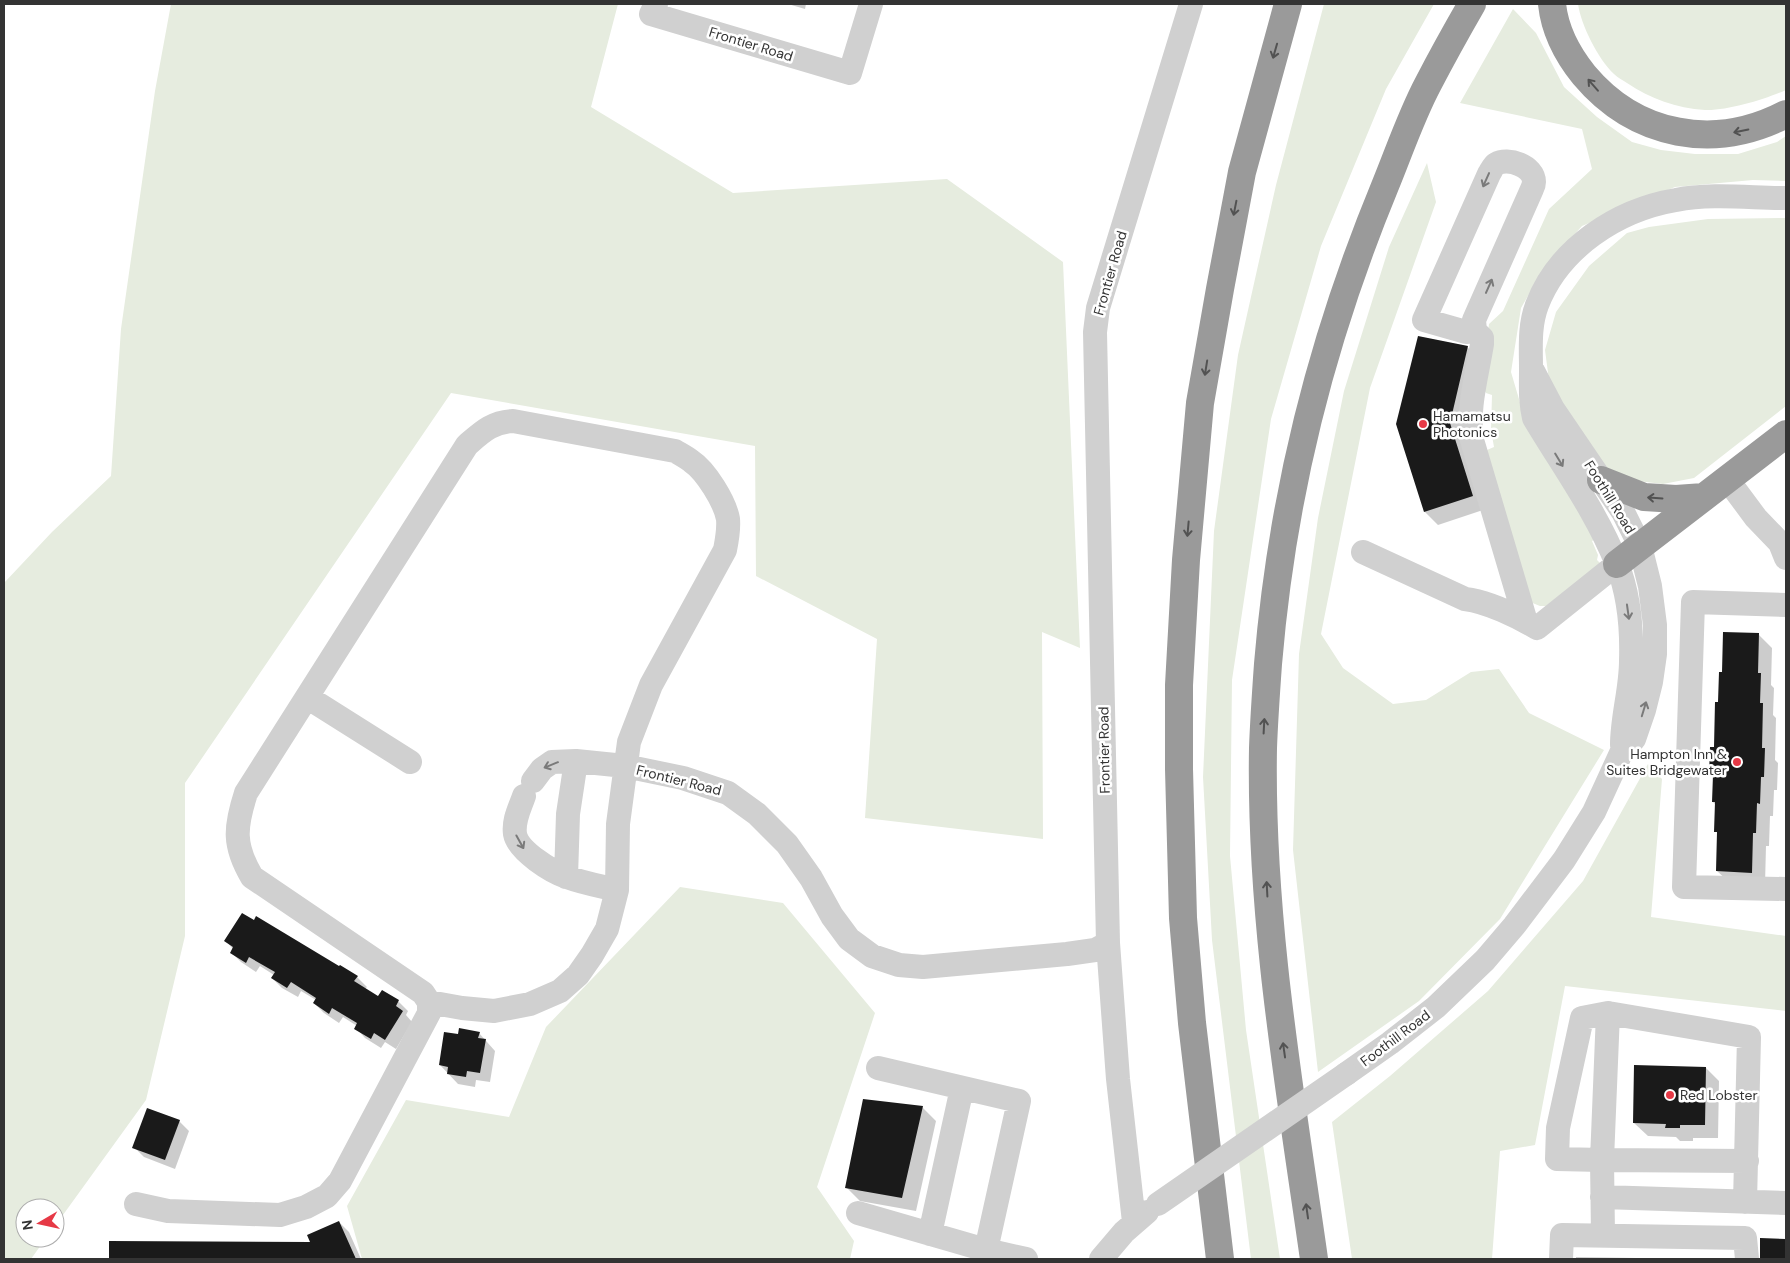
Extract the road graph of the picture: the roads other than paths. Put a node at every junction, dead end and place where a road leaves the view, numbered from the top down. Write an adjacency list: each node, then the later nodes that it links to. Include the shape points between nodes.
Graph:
1 (871, 4): 6 (street, Frontier Road, via 850,73)
2 (1191, 4): 29 (street, Frontier Road, via 1098,308 1095,332)
3 (1288, 4): 47 (highway, one-way to 47, via 1242,172 1220,289 1200,403 1186,560 1179,695 1183,918)
4 (1472, 4): 48 (highway, one-way to 4, via 1282,1031 1267,892 1263,748 1272,615 1294,480 1327,345 1369,224 1406,135 1427,86)
5 (1552, 4): 7 (highway, one-way to 5, via 1753,129 1718,135 1666,129 1635,118 1596,90 1574,62 1557,29)
6 (654, 9)
7 (1786, 114)
8 (1786, 198): 10 (street, Foothill Road, via 1710,196 1677,200 1652,205 1608,224 1565,259 1550,281 1537,306 1531,330)
9 (1475, 331): 9 (street, one-way to 9, via 1474,320 1534,182 1527,170 1512,162 1496,164 1489,174 1424,320 1466,332); 20 (street, via 1482,338 1482,344 1471,409 1472,440)
10 (1531, 367): 13 (street, Foothill Road); 18 (street, Foothill Road, one-way to 18, via 1530,399 1534,418 1592,514)
11 (1786, 434): 12 (highway)
12 (1727, 479): 14 (highway); 17 (street, via 1756,518 1780,543)
13 (1601, 480): 14 (highway, one-way to 13, via 1644,497); 15 (street, Foothill Road, via 1623,512)
14 (1704, 497): 15 (highway)
15 (1640, 546): 18 (highway); 22 (street, Foothill Road, one-way to 15, via 1634,738 1644,710 1655,654 1650,586)
16 (1363, 552): 20 (street, via 1465,599)
17 (1786, 558)
18 (1617, 564): 20 (street, via 1536,628); 22 (street, Foothill Road, one-way to 22, via 1625,592 1631,662)
19 (1786, 605): 28 (street, via 1693,602 1684,887)
20 (1526, 622)
21 (307, 697): 24 (street); 25 (street, via 467,445 482,431 500,422 513,421 674,451 693,462 723,502 728,535 725,550 650,685 629,742); 30 (street, via 246,793 237,831 242,861 252,877 423,993)
22 (1622, 751): 41 (street, Foothill Road, bridge, via 1594,812 1564,860 1485,960 1436,1007 1390,1043)
23 (576, 760): 25 (street, Frontier Road); 26 (street, via 568,814); 26 (street, Frontier Road, one-way to 26, via 552,762 542,769 528,789 516,818 515,835 523,849)
24 (410, 762)
25 (625, 766): 27 (street, via 618,824); 29 (street, Frontier Road, via 683,778 728,793 757,814 787,844 849,939 872,956 899,965 923,967 1067,954 1095,950)
26 (566, 877): 27 (street)
27 (616, 890): 30 (street, via 607,929 578,975 560,991 530,1004 494,1011)
28 (1786, 890)
29 (1108, 944): 41 (street, via 1118,1079)
30 (429, 1002): 39 (street, via 429,1013 340,1181 326,1196 306,1207 280,1215 168,1211)
31 (1608, 1013): 34 (street); 34 (street, via 1582,1018 1558,1128 1558,1159); 35 (street, via 1749,1037)
32 (878, 1068): 33 (street)
33 (962, 1088): 42 (street); 44 (street, via 1019,1101)
34 (1602, 1160): 35 (street); 36 (street)
35 (1747, 1161): 37 (street)
36 (1602, 1197): 37 (street); 43 (street)
37 (1745, 1202): 38 (street)
38 (1786, 1203)
39 (136, 1204)
40 (858, 1213): 42 (street)
41 (1134, 1222): 46 (street, Foothill Road)
42 (930, 1234): 44 (street)
43 (1603, 1235): 49 (street, via 1562,1234); 50 (street, via 1745,1238)
44 (986, 1250): 45 (street)
45 (1026, 1259)
46 (1100, 1259)
47 (1220, 1259)
48 (1314, 1259)
49 (1561, 1259)
50 (1747, 1259)

